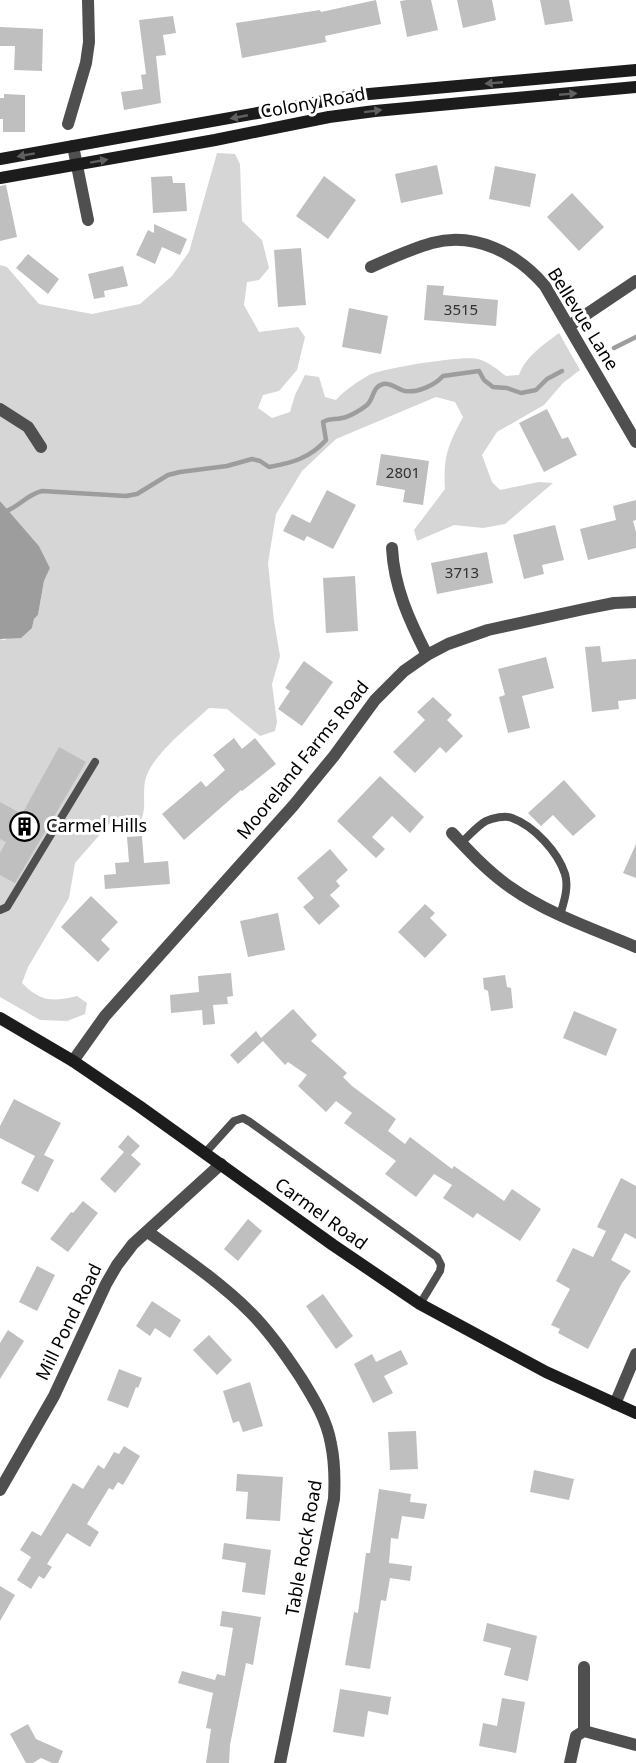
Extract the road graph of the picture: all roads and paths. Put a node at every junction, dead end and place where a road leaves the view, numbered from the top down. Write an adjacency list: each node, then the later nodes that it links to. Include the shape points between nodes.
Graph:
1 (88, 0): 4 (street, via 86,63)
2 (636, 70): 5 (main road, Colony Road, one-way to 5, via 358,95)
3 (636, 87): 7 (main road, Colony Road, one-way to 3, via 329,117)
4 (68, 124)
5 (73, 146): 6 (main road, Colony Road, one-way to 6); 7 (street)
6 (0, 159)
7 (75, 165): 8 (main road, Colony Road); 9 (street)
8 (0, 178)
9 (88, 220)
10 (371, 267): 12 (street, Bellevue Lane, via 434,242 471,241 487,245 533,272)
11 (636, 281): 12 (street)
12 (569, 326): 14 (street, Bellevue Lane)
13 (0, 409): 15 (street, via 28,427)
14 (636, 442)
15 (41, 447)
16 (392, 548): 18 (street, via 404,608)
17 (636, 602): 18 (street, Mooreland Farms Road, via 614,603 488,630)
18 (427, 655): 25 (street, Mooreland Farms Road, via 396,677 375,700 293,806 112,1008)
19 (95, 762): 21 (lane, via 7,907)
20 (457, 838): 22 (street, via 510,887); 22 (lane, via 501,817 511,817 528,828 551,847 565,874 566,894)
21 (0, 910)
22 (560, 915): 23 (street)
23 (636, 947)
24 (0, 1018): 25 (main road, Carmel Road)
25 (73, 1061): 26 (main road, Carmel Road)
26 (205, 1153): 27 (main road, Carmel Road); 29 (lane, via 234,1121 243,1118 250,1122 437,1257 440,1271)
27 (221, 1164): 28 (street, Mill Pond Road); 29 (main road, Carmel Road)
28 (148, 1232): 33 (street, Mill Pond Road, via 133,1244 106,1284 54,1396); 37 (street, Table Rock Road, via 221,1286 270,1334 323,1416 331,1443 334,1499)
29 (420, 1304): 31 (main road, Carmel Road, via 546,1372)
30 (636, 1354): 31 (street)
31 (615, 1404): 32 (main road, Carmel Road)
32 (636, 1413)
33 (0, 1490)
34 (584, 1667): 35 (street)
35 (584, 1731): 36 (street); 38 (street, via 576,1736)
36 (636, 1745)
37 (280, 1763)
38 (570, 1763)

